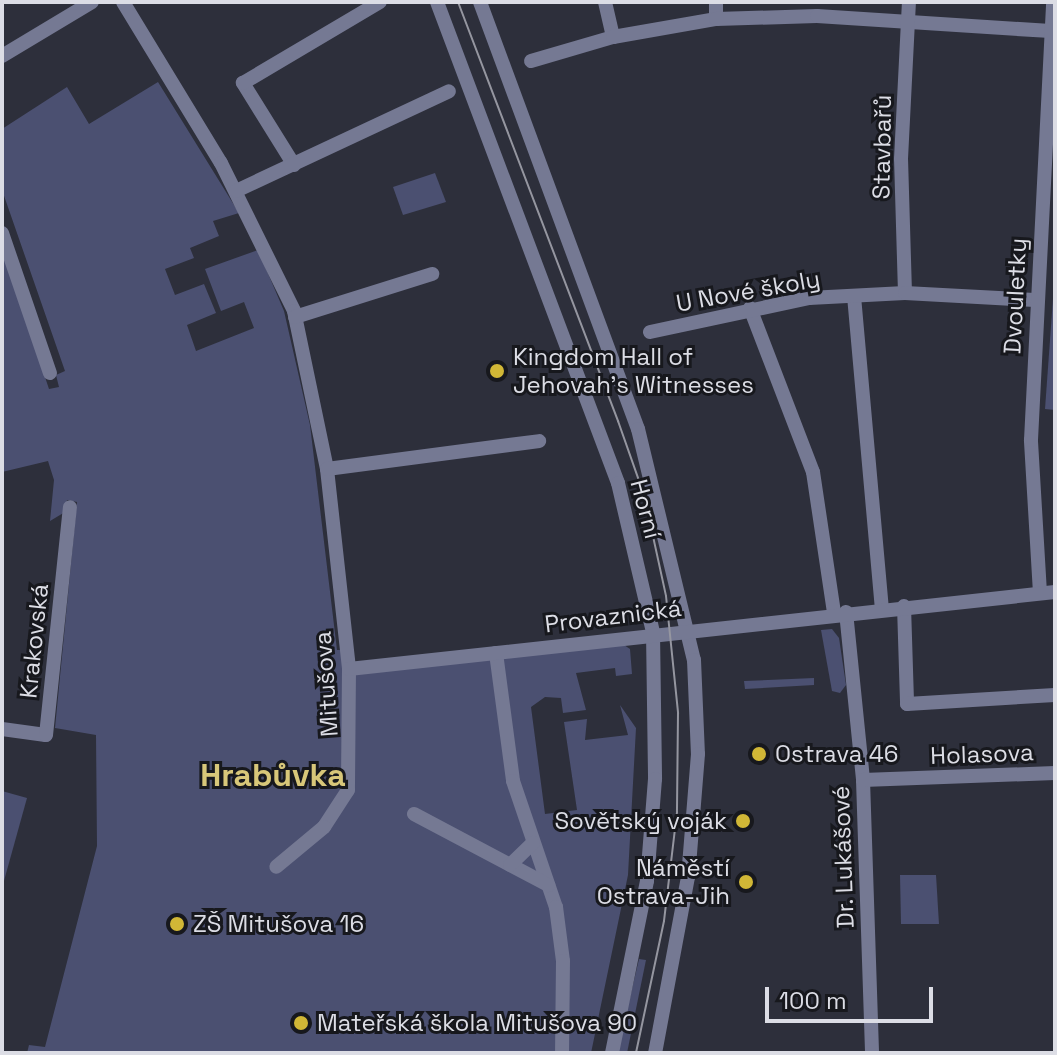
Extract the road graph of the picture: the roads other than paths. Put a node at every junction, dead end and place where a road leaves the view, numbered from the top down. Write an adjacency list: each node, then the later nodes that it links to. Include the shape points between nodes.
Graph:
1 (92, 2): 14 (street)
2 (123, 2): 19 (street, Mitušova)
3 (380, 2): 18 (street, via 243,83)
4 (437, 2): 38 (street, Horní, via 618,483)
5 (480, 2): 37 (street, Horní, via 638,429)
6 (605, 2): 13 (street)
7 (716, 2): 10 (street)
8 (909, 2): 11 (street, Stavbařů)
9 (1053, 2): 12 (street, Dvouletky)
10 (716, 19): 11 (street, via 817,16); 13 (street)
11 (908, 22): 12 (street); 23 (street, Stavbařů, via 901,159)
12 (1051, 31): 16 (street, Dvouletky)
13 (613, 37): 15 (street)
14 (2, 56)
15 (531, 61)
16 (1052, 71): 20 (street, Dvouletky)
17 (449, 91): 18 (street)
18 (294, 165): 19 (street)
19 (236, 191): 27 (street, Mitušova)
20 (1049, 196): 25 (street, Dvouletky)
21 (2, 233): 29 (street)
22 (432, 274): 27 (street)
23 (905, 293): 24 (street, U Nové školy); 25 (street, U Nové školy)
24 (854, 296): 26 (street, U Nové školy); 35 (street, U Nové školy)
25 (1035, 300): 33 (street, Dvouletky, via 1031,440)
26 (750, 308): 28 (street, U Nové školy); 36 (street, Dr. Lukášové, via 813,472)
27 (295, 317): 31 (street, Mitušova)
28 (650, 332)
29 (50, 373)
30 (539, 441): 31 (street)
31 (327, 469): 40 (street, Mitušova)
32 (70, 507): 42 (street, Krakovská, via 46,735)
33 (1048, 593): 34 (street, Provaznická)
34 (904, 606): 35 (street, Provaznická); 41 (street, via 907,704)
35 (882, 608): 36 (street, Provaznická)
36 (840, 612): 37 (street, Provaznická); 44 (street, Dr. Lukášové)
37 (688, 628): 38 (street, Provaznická); 52 (street, Horní, via 698,754 688,877)
38 (653, 632): 39 (street, Provaznická); 51 (street, Horní, via 655,779 647,881)
39 (496, 653): 40 (street, Provaznická); 46 (street, via 513,781)
40 (349, 669): 48 (street, Mitušova, via 348,790 331,820)
41 (1055, 695)
42 (2, 729)
43 (1055, 773): 44 (street, Holasova)
44 (863, 780): 53 (street, Dr. Lukášové)
45 (414, 814): 47 (street)
46 (533, 843): 47 (street); 49 (street)
47 (510, 865): 49 (street)
48 (276, 867)
49 (548, 885): 50 (street, via 563,961)
50 (562, 1053)
51 (612, 1053)
52 (655, 1053)
53 (872, 1053)

